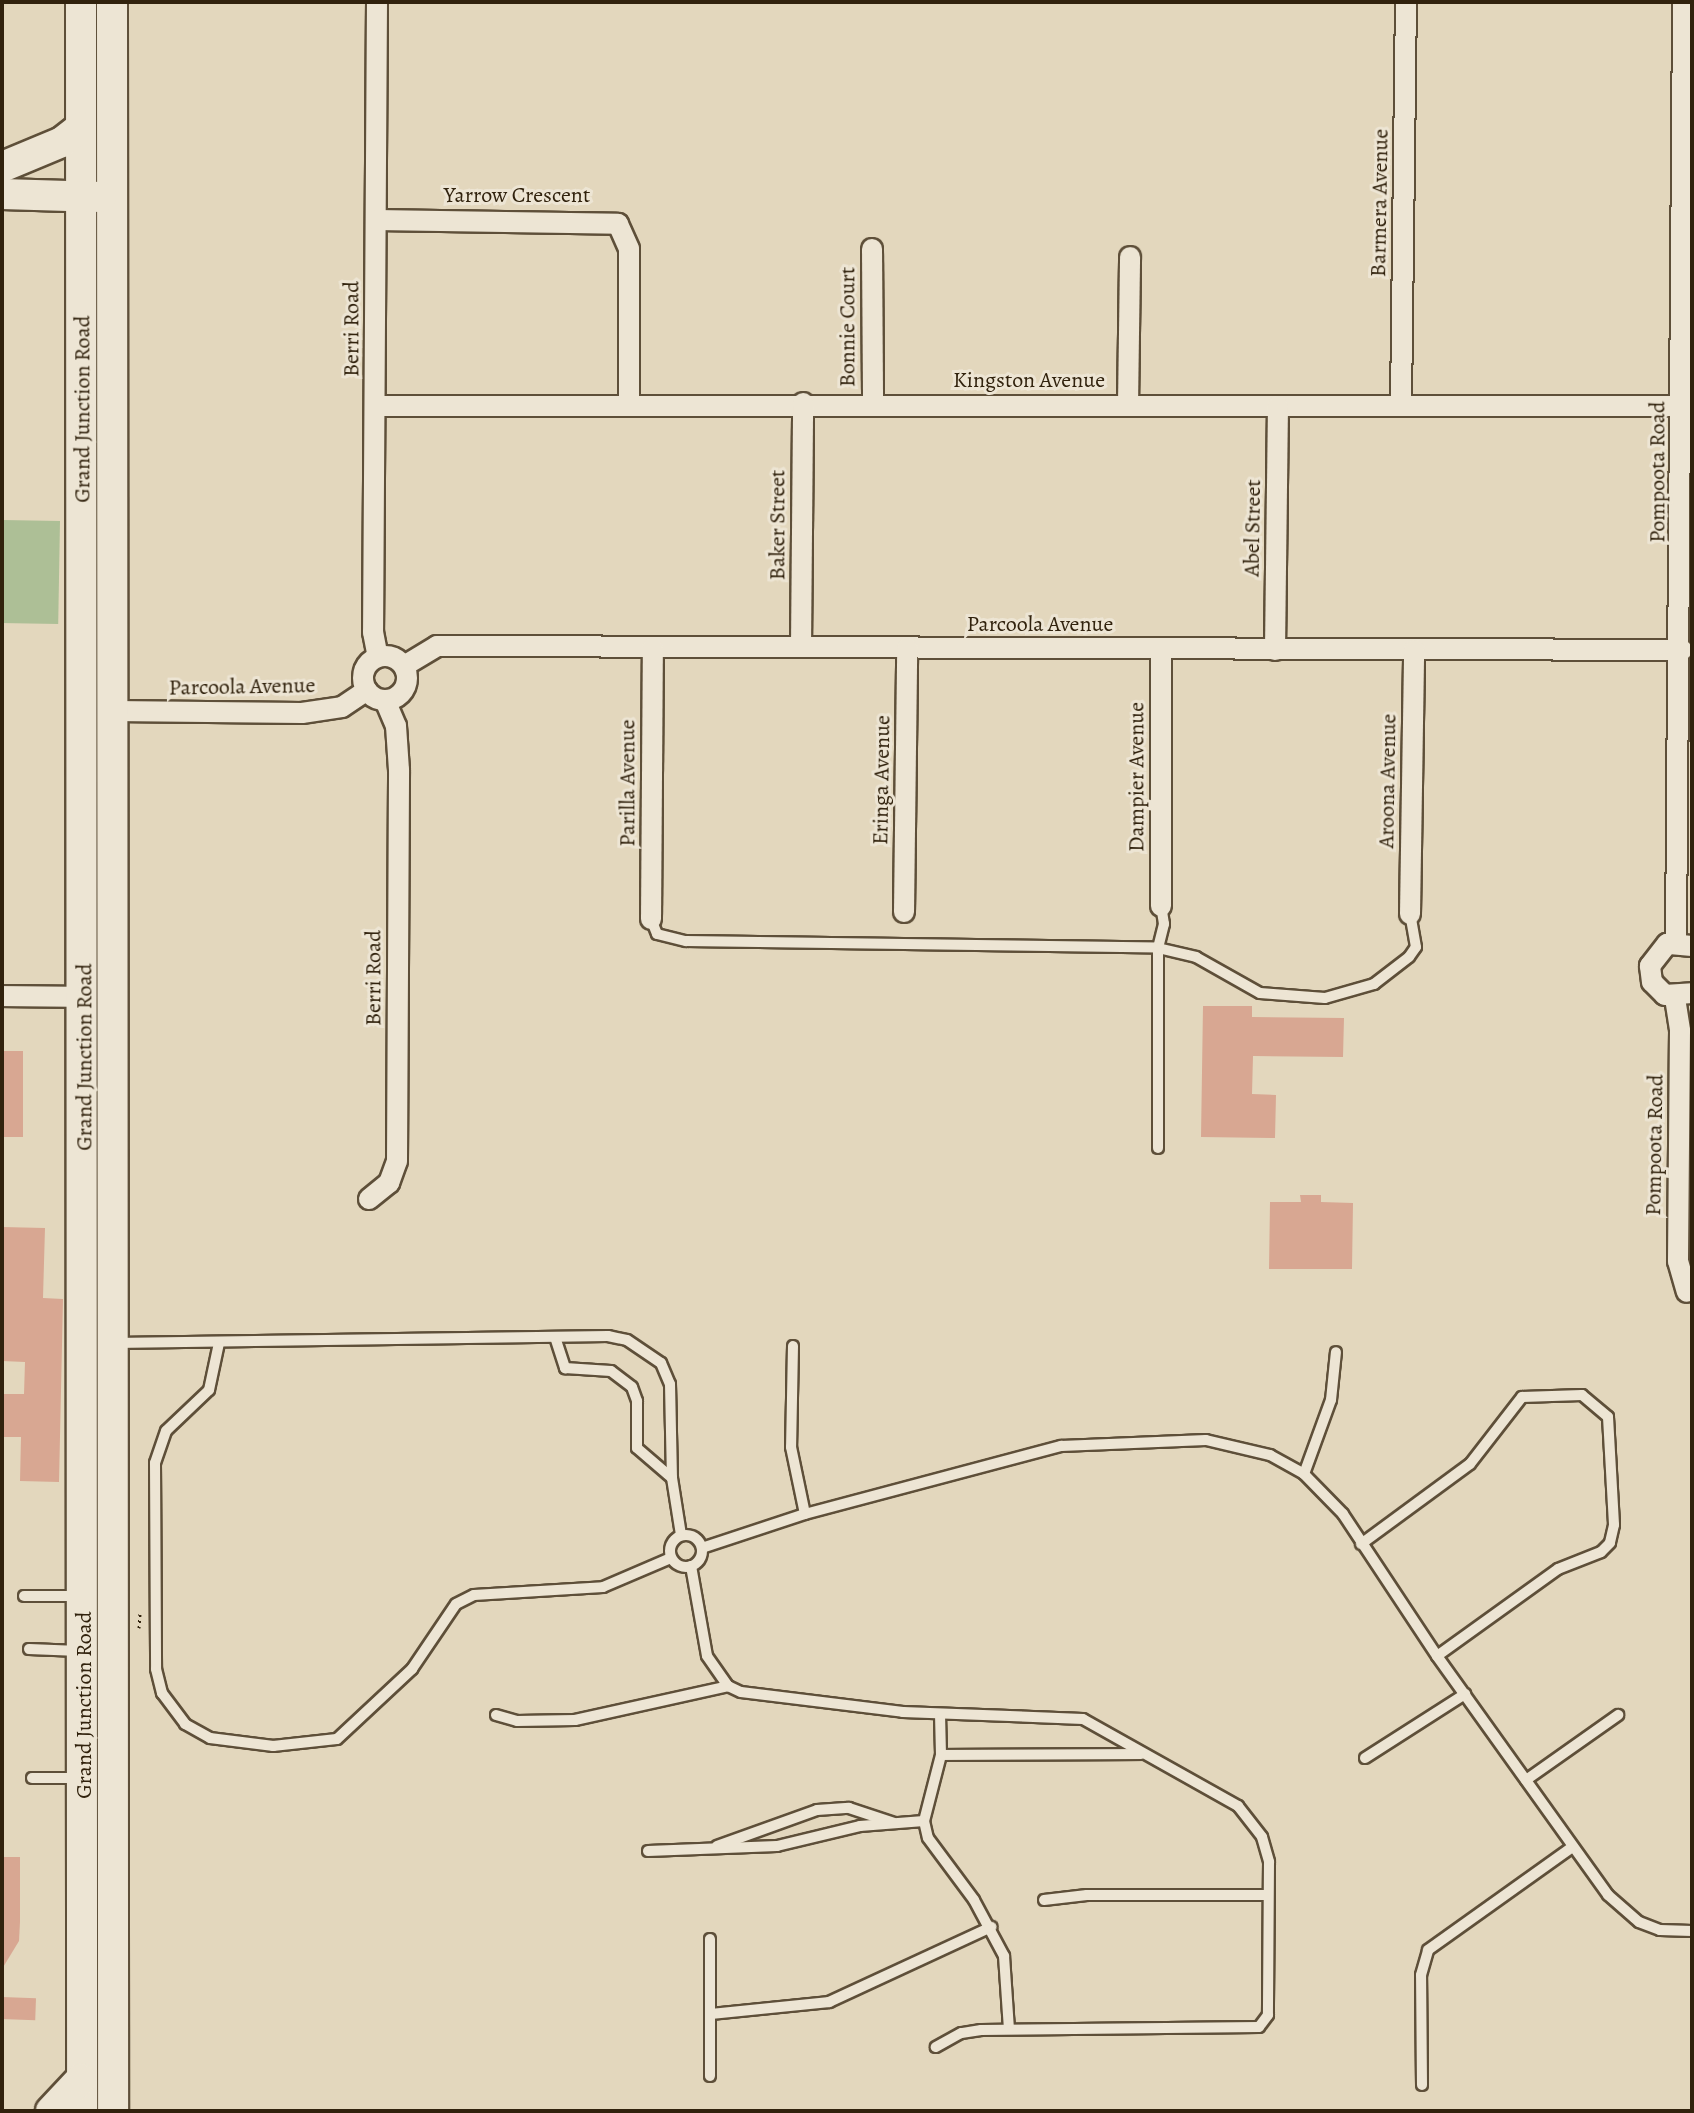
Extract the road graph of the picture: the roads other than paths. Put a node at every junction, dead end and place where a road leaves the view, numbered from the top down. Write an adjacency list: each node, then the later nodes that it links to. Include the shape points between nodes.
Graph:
1 (81, 2): 6 (main road, Grand Junction Road)
2 (112, 2): 9 (main road, Grand Junction Road)
3 (377, 2): 10 (street, Berri Road)
4 (1406, 2): 17 (street, Barmera Avenue)
5 (1683, 2): 20 (street, Pompoota Road)
6 (81, 127): 7 (main road, via 62,142); 9 (main road, Grand Junction Road)
7 (2, 167)
8 (2, 194): 9 (main road)
9 (97, 197): 32 (main road, Grand Junction Road)
10 (376, 220): 14 (street, Yarrow Crescent, via 618,224 629,249); 18 (street, Berri Road)
11 (872, 249): 15 (street, Bonnie Court)
12 (1130, 257): 16 (street)
13 (803, 403): 14 (street, Kingston Avenue); 15 (street, Kingston Avenue); 22 (street, Baker Street)
14 (629, 405): 18 (street, Kingston Avenue)
15 (873, 405): 16 (street, Kingston Avenue)
16 (1128, 405): 19 (street, Kingston Avenue)
17 (1401, 405): 19 (street, Kingston Avenue); 20 (street, Kingston Avenue)
18 (375, 406): 29 (street, Berri Road, via 373,632)
19 (1278, 406): 26 (street, Abel Street)
20 (1682, 406): 21 (street, Pompoota Road)
21 (1687, 519): 28 (street, Pompoota Road)
22 (801, 647): 23 (street, Parcoola Avenue); 24 (street, Parcoola Avenue)
23 (653, 648): 30 (street, Parcoola Avenue, via 437,646); 36 (street, Parilla Avenue)
24 (907, 648): 25 (street, Parcoola Avenue); 34 (street, Eringa Avenue)
25 (1161, 649): 26 (street, Parcoola Avenue); 33 (street, Dampier Avenue)
26 (1275, 650): 27 (street, Parcoola Avenue)
27 (1414, 650): 28 (street, Parcoola Avenue); 35 (street, Aroona Avenue)
28 (1682, 650): 37 (street, Pompoota Road)
29 (378, 657): 30 (street, via 393,657); 31 (street, via 366,666)
30 (404, 666): 31 (street, via 406,685)
31 (376, 695): 32 (street, Parcoola Avenue, via 302,713); 43 (street, Berri Road, via 396,726 399,770 397,1161 389,1183)
32 (99, 712): 41 (main road, Grand Junction Road)
33 (1161, 906): 38 (lane, via 1164,924)
34 (904, 912)
35 (1410, 914): 38 (lane, via 1416,947 1409,957 1374,984 1325,998 1260,993 1196,957)
36 (651, 919): 38 (lane, via 657,934 686,941)
37 (1684, 944): 40 (street, via 1659,949 1650,966 1657,990)
38 (1158, 948): 42 (lane)
39 (2, 996): 41 (street)
40 (1684, 996): 44 (street, Pompoota Road, via 1678,1261)
41 (98, 997): 46 (main road, Grand Junction Road)
42 (1158, 1148)
43 (369, 1199)
44 (1689, 1295)
45 (555, 1337): 47 (lane); 51 (lane, via 565,1368 611,1371 632,1387 637,1448); 51 (lane, via 627,1340 661,1363 670,1384)
46 (99, 1343): 47 (lane); 56 (main road, Grand Junction Road); 60 (main road, Grand Junction Road)
47 (219, 1343): 57 (lane, via 209,1390 166,1431 155,1463 156,1669 162,1693 185,1724 210,1738 273,1746 337,1739 412,1669 456,1604 474,1595 603,1587)
48 (793, 1346): 52 (lane, via 791,1447)
49 (1336, 1352): 50 (lane, via 1331,1400)
50 (1304, 1474): 52 (lane, via 1235,1444 1108,1442 1014,1457); 54 (lane, via 1324,1490)
51 (672, 1478): 53 (lane)
52 (805, 1514): 55 (lane)
53 (681, 1535): 55 (lane, via 692,1536); 57 (lane, via 673,1541)
54 (1361, 1544): 63 (lane); 63 (lane, via 1470,1464 1522,1397 1582,1395 1608,1417 1614,1525 1610,1543 1601,1552 1558,1569)
55 (702, 1548): 58 (lane)
56 (114, 1550): 60 (main road); 64 (main road, Grand Junction Road)
57 (671, 1558): 58 (lane, via 680,1566)
58 (691, 1566): 65 (lane, via 707,1656)
59 (24, 1596): 60 (lane)
60 (85, 1596): 62 (main road, Grand Junction Road)
61 (29, 1649): 62 (lane)
62 (85, 1651): 64 (main road); 75 (main road, Grand Junction Road)
63 (1437, 1656): 66 (lane)
64 (114, 1674): 70 (main road, Grand Junction Road)
65 (728, 1686): 67 (lane, via 741,1692); 68 (lane, via 575,1720 517,1721)
66 (1465, 1694): 73 (lane); 76 (lane)
67 (940, 1714): 71 (lane, via 1083,1719 1110,1730); 72 (lane)
68 (496, 1715)
69 (1618, 1715): 76 (lane)
70 (114, 1745): 79 (main road, via 106,1745 100,1755); 96 (main road, Grand Junction Road)
71 (1141, 1754): 72 (lane); 83 (lane, via 1238,1806 1252,1820 1269,1862)
72 (941, 1755): 77 (lane)
73 (1365, 1758)
74 (32, 1778): 75 (lane)
75 (85, 1779): 79 (main road, Grand Junction Road)
76 (1526, 1780): 81 (lane)
77 (924, 1821): 78 (lane); 85 (lane, via 928,1838)
78 (894, 1823): 80 (lane, via 777,1846); 80 (lane, via 849,1808 817,1810)
79 (85, 1834): 92 (main road, Grand Junction Road)
80 (711, 1848): 82 (lane)
81 (1571, 1848): 86 (lane, via 1608,1895 1639,1922 1660,1930); 93 (lane, via 1428,1950 1421,1975)
82 (648, 1851)
83 (1268, 1895): 84 (lane, via 1087,1895); 89 (lane, via 1268,2015 1259,2027)
84 (1044, 1900)
85 (991, 1927): 88 (lane, via 829,2002); 89 (lane, via 1010,1989)
86 (1692, 1931)
87 (710, 1939): 88 (lane)
88 (711, 2014): 91 (lane)
89 (1009, 2029): 90 (lane, via 961,2033)
90 (936, 2047)
91 (710, 2076)
92 (81, 2079): 94 (main road); 95 (main road, Grand Junction Road)
93 (1422, 2085)
94 (51, 2111)
95 (82, 2111)
96 (113, 2111)

